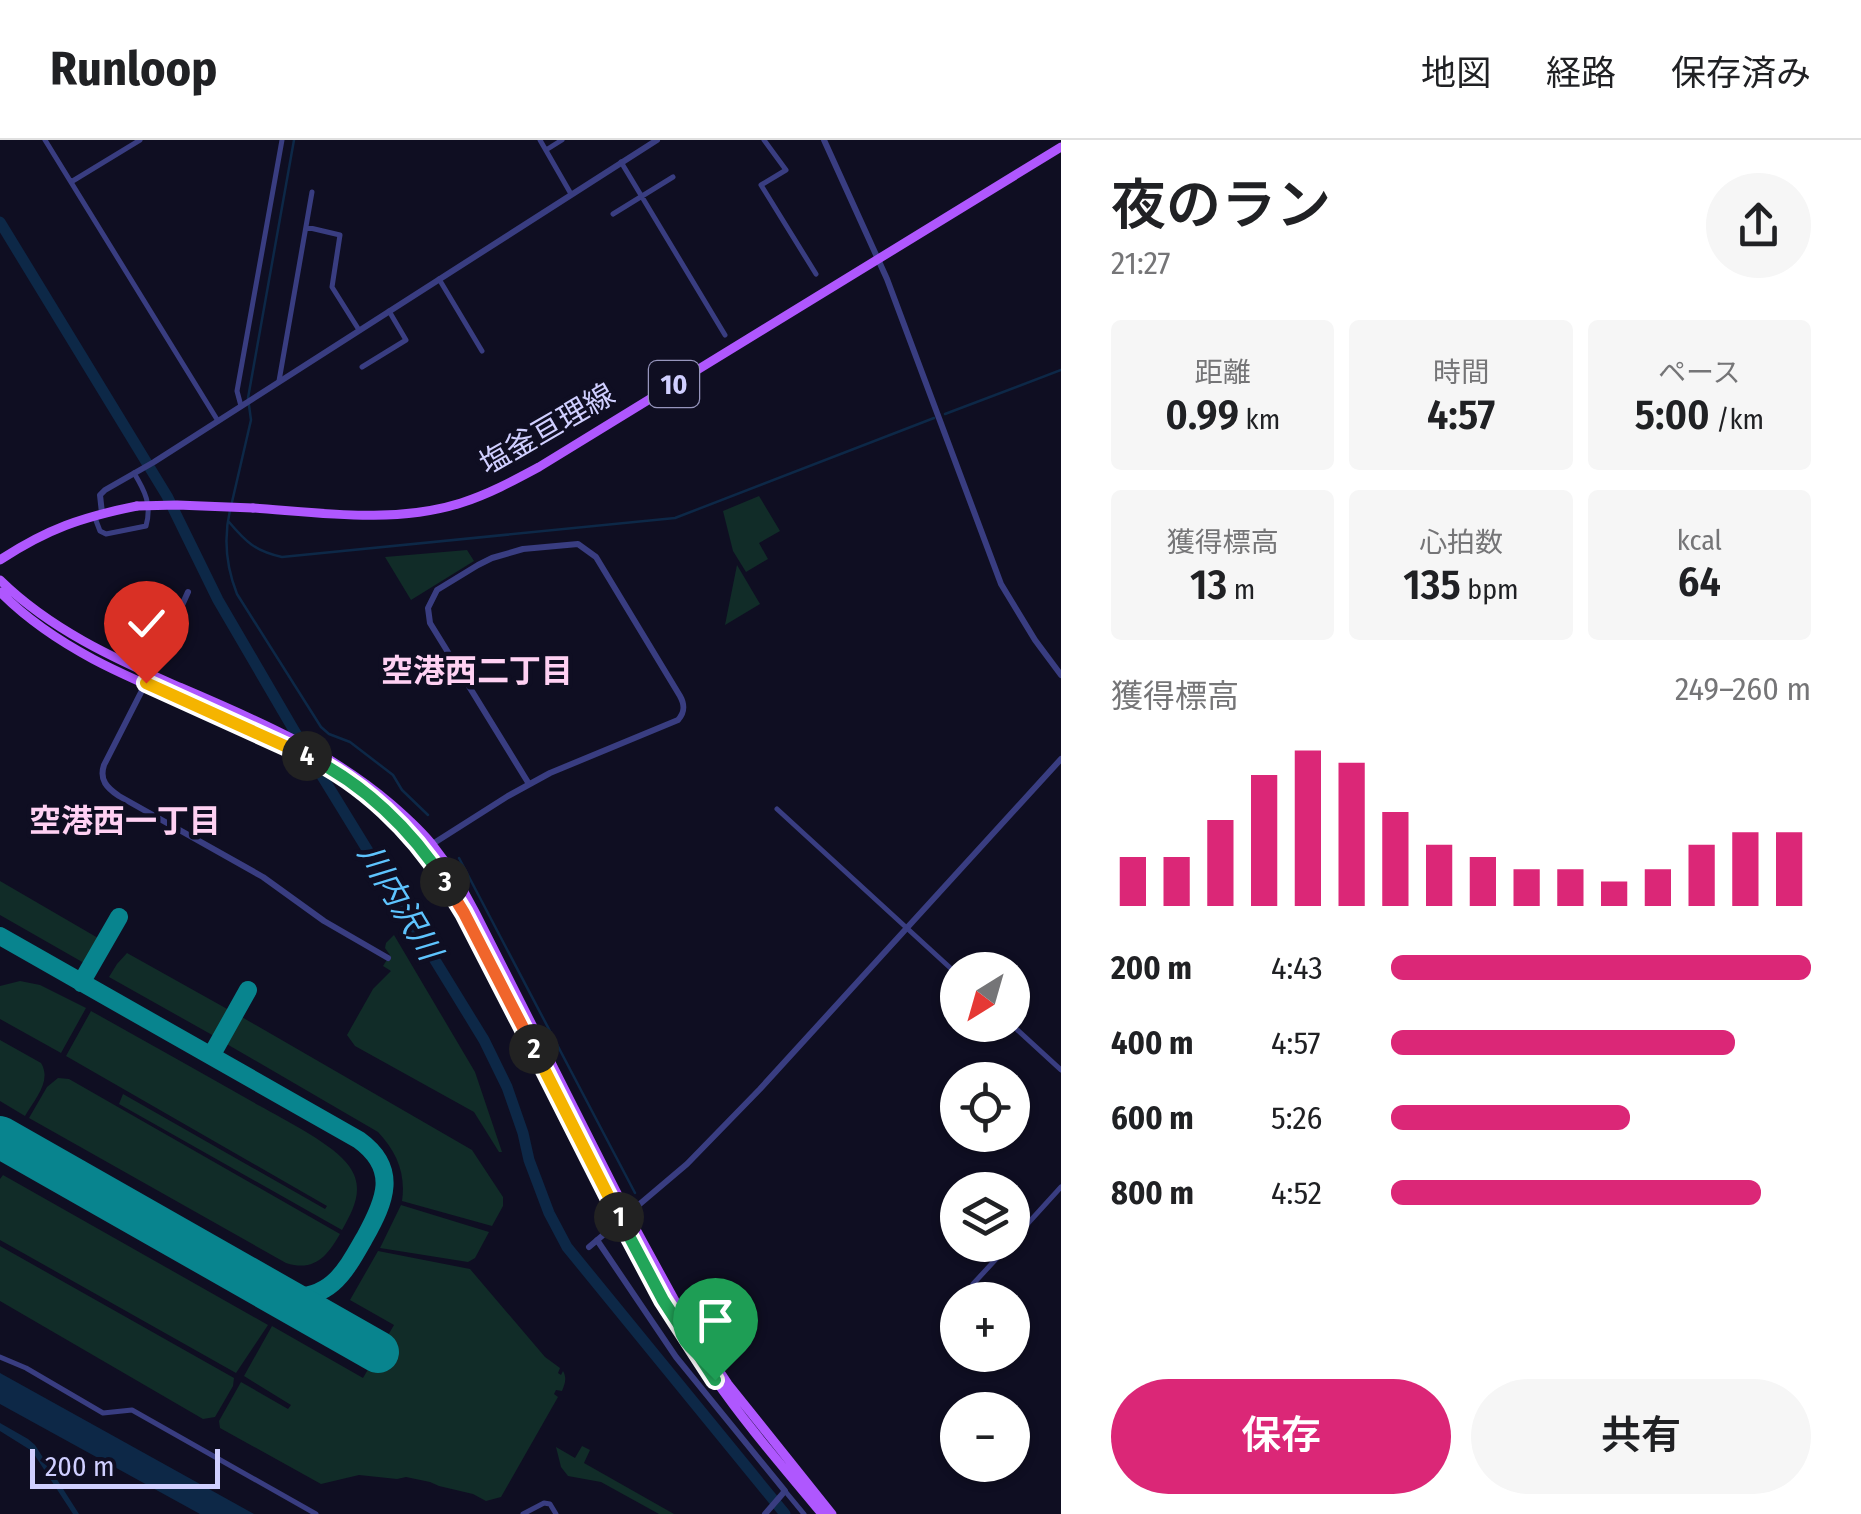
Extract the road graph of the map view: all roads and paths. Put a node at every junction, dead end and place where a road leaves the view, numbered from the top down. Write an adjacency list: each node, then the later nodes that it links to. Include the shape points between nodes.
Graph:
1 (45, 140): 13 (street)
2 (140, 140): 13 (street)
3 (282, 140): 28 (street, via 237,391)
4 (540, 140): 10 (street)
5 (562, 140): 10 (street)
6 (656, 140): 11 (street)
7 (764, 140): 20 (street, via 786,170 762,185)
8 (824, 140): 19 (street)
9 (1061, 147): 19 (main road, 塩釜亘理線 / 10)
10 (546, 150): 15 (street)
11 (621, 162): 15 (street); 16 (street)
12 (673, 177): 16 (street)
13 (71, 182): 29 (street)
14 (312, 192): 18 (street)
15 (570, 194): 21 (street)
16 (642, 196): 17 (street); 24 (street)
17 (613, 214)
18 (306, 227): 23 (street, via 340,235 332,287); 27 (street)
19 (878, 258): 31 (main road, 塩釜亘理線 / 10, bridge, via 538,467 448,507 389,516 177,505); 36 (street, via 1001,584)
20 (816, 274)
21 (438, 279): 22 (street); 25 (street)
22 (389, 311): 23 (street); 26 (street, via 406,340)
23 (359, 330): 27 (street)
24 (725, 335)
25 (482, 351)
26 (362, 367)
27 (279, 382): 28 (street)
28 (241, 405): 29 (street)
29 (218, 420): 30 (street)
30 (134, 474): 31 (street, via 102,492); 31 (street, via 148,496 146,526 104,534)
31 (98, 514): 32 (main road, 塩釜亘理線 / 10, via 44,533)
32 (0, 560)
33 (0, 580): 37 (main road, via 39,614)
34 (0, 592): 37 (main road, via 63,643)
35 (188, 592): 37 (street)
36 (1061, 675)
37 (148, 679): 41 (main road, via 318,761); 41 (main road, via 266,726 344,767 412,822); 43 (street, via 104,765 106,786)
38 (1059, 764): 42 (street)
39 (529, 784): 39 (street, via 678,720 683,712 680,696 596,557 578,544 492,558 437,590 428,608 430,623); 41 (street)
40 (777, 809): 42 (street)
41 (428, 847): 48 (main road, via 475,912)
42 (907, 928): 44 (street); 48 (street, via 687,1164)
43 (388, 958)
44 (940, 958)
45 (1030, 1042): 46 (street)
46 (1061, 1070)
47 (1061, 1188): 49 (street)
48 (624, 1216): 50 (street); 61 (main road, via 663,1300 715,1380); 62 (main road, via 728,1384)
49 (1030, 1222)
50 (597, 1240): 51 (street); 55 (street, via 676,1358)
51 (589, 1247)
52 (993, 1262): 53 (street)
53 (975, 1282)
54 (0, 1356): 57 (street, via 103,1412 132,1410)
55 (784, 1493): 56 (street); 60 (street)
56 (766, 1513)
57 (316, 1514)
58 (523, 1514): 59 (street, via 544,1503)
59 (556, 1514)
60 (804, 1514)
61 (822, 1514)
62 (832, 1514)

